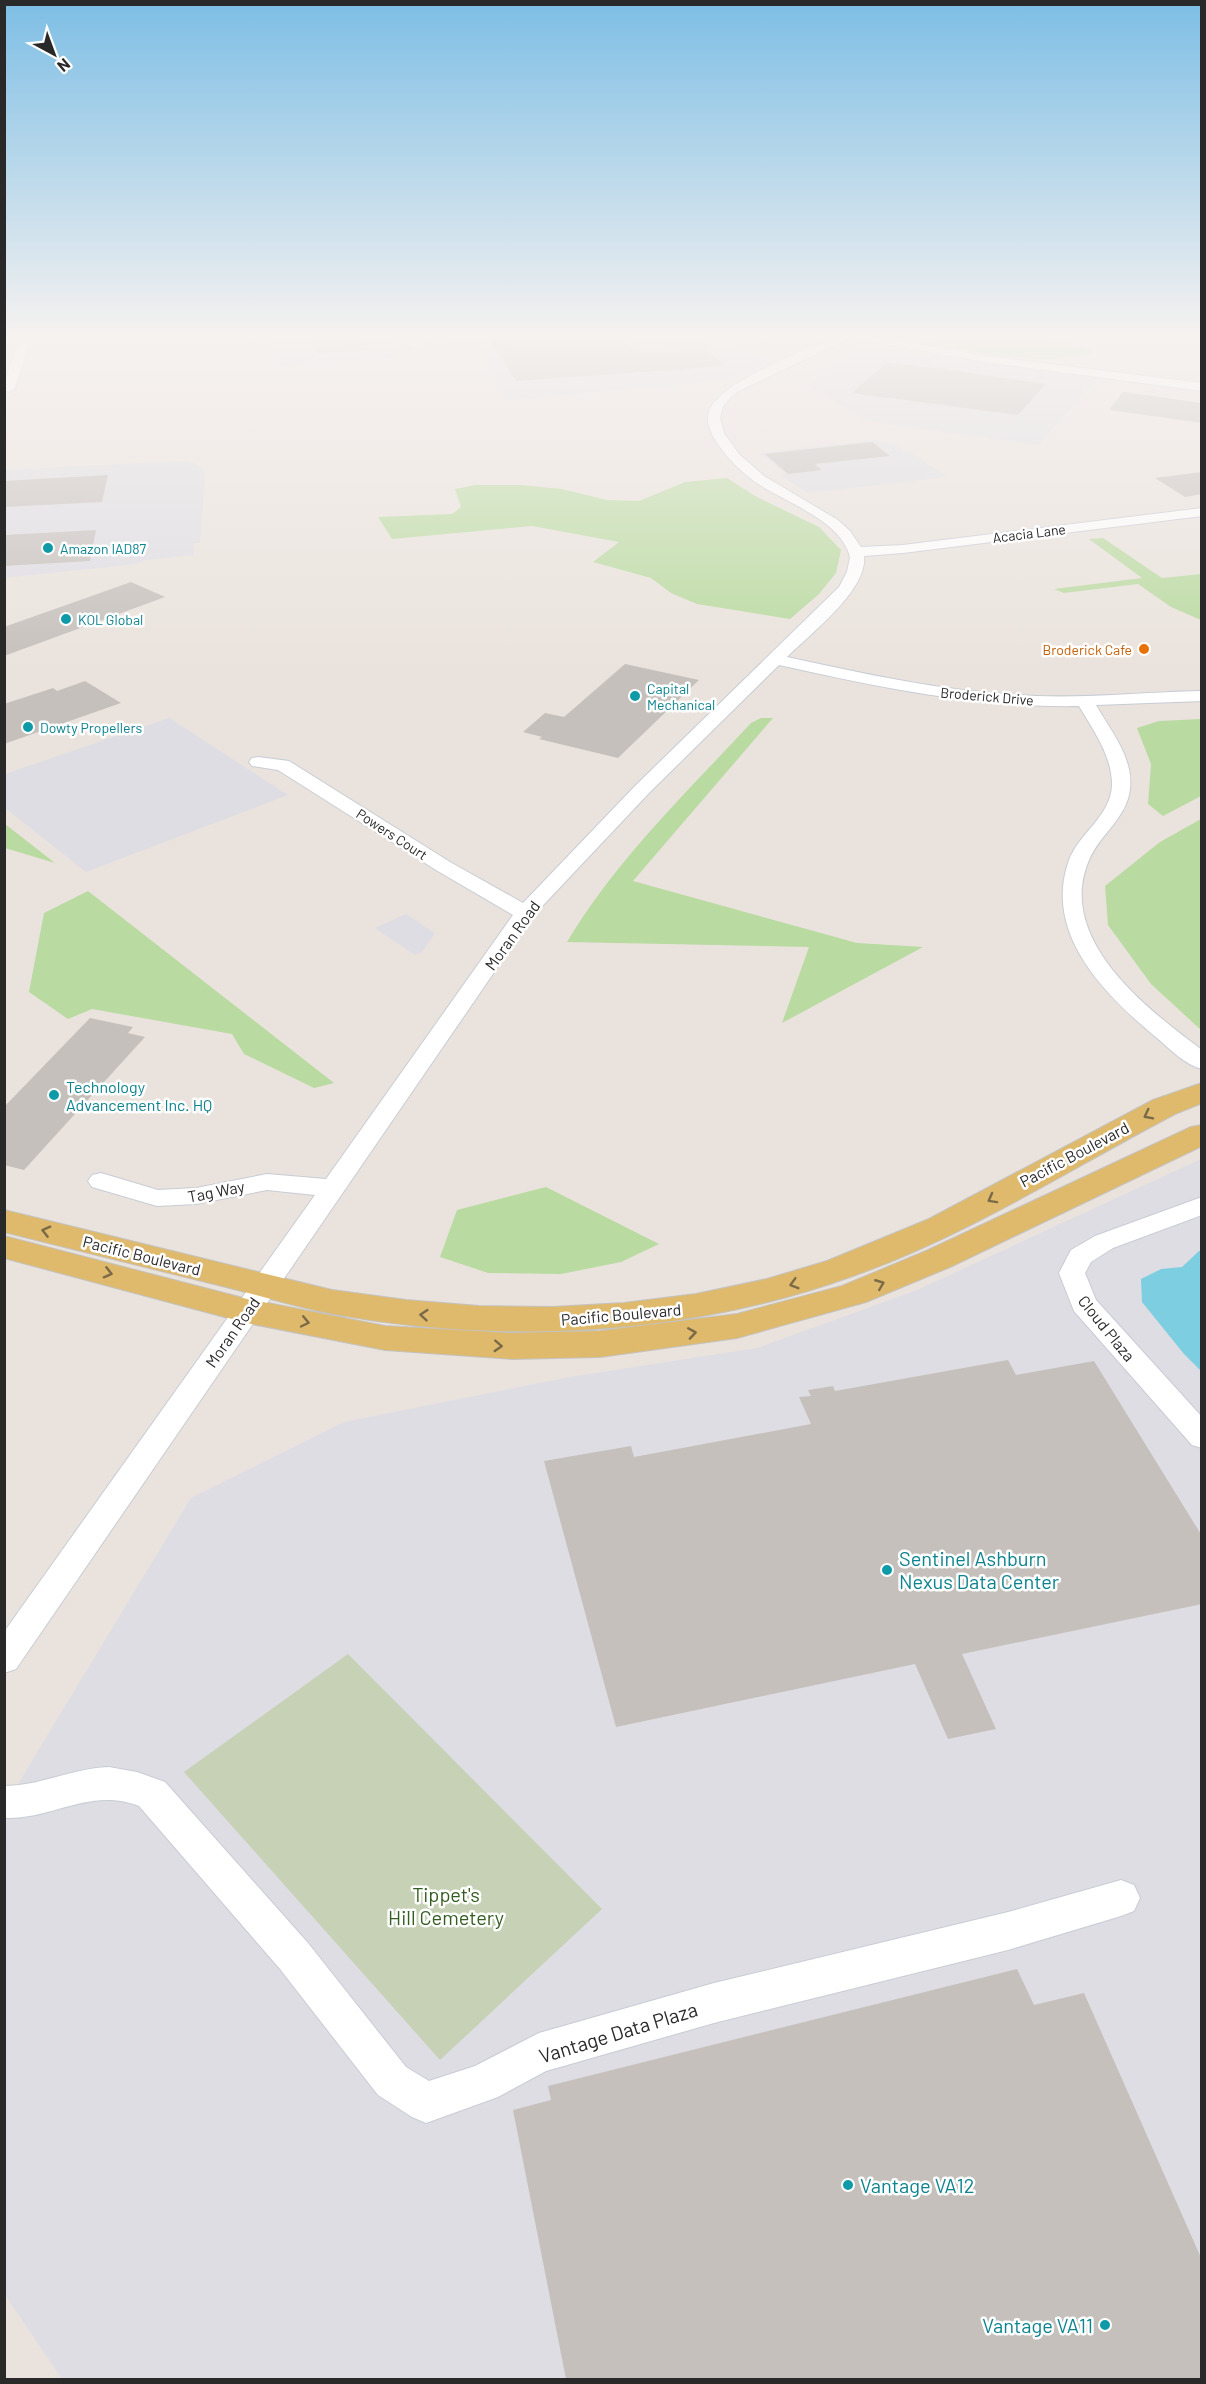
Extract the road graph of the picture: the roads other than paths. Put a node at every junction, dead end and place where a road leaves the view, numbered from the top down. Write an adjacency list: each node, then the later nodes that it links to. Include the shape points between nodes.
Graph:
1 (727, 447): 3 (street, via 740,464 774,490 831,521 848,537)
2 (1202, 512): 3 (street, Acacia Lane)
3 (856, 552): 4 (street, Moran Road, via 857,565 844,590)
4 (775, 659): 5 (street, Broderick Drive); 8 (street, Moran Road)
5 (844, 674): 7 (street, Broderick Drive, via 966,695); 8 (street, via 802,671 782,676)
6 (1202, 696): 7 (street, Broderick Drive)
7 (1084, 700): 11 (street, via 1113,752 1121,787 1115,808 1083,850 1073,875 1072,906 1081,938 1110,982)
8 (697, 736): 10 (street, Moran Road, via 602,829)
9 (258, 762): 10 (street, Powers Court, via 283,765)
10 (525, 913): 15 (street, Moran Road)
11 (1202, 1062)
12 (1202, 1092): 19 (main road, Pacific Boulevard, one-way to 19, via 1164,1107 908,1242 834,1272 749,1297 653,1313 536,1321)
13 (1202, 1134): 19 (main road, Pacific Boulevard, one-way to 13, via 385,1338 512,1346 620,1342 736,1326 882,1283)
14 (101, 1181): 15 (street, Tag Way, via 157,1198 196,1196 267,1182)
15 (334, 1188): 19 (street, Moran Road)
16 (1202, 1204): 20 (street, Cloud Plaza, via 1104,1242 1080,1256 1072,1273 1084,1304)
17 (4, 1221): 19 (main road, Pacific Boulevard, one-way to 17)
18 (4, 1247): 19 (main road, Pacific Boulevard, one-way to 19)
19 (257, 1298): 21 (street, Moran Road)
20 (1202, 1437)
21 (4, 1659)
22 (4, 1802): 23 (street, Vantage Data Plaza, via 35,1798 91,1782 133,1786 152,1794 294,1956 392,2081 426,2103 484,2083 539,2053 714,2002 1008,1931)
23 (1121, 1898)

